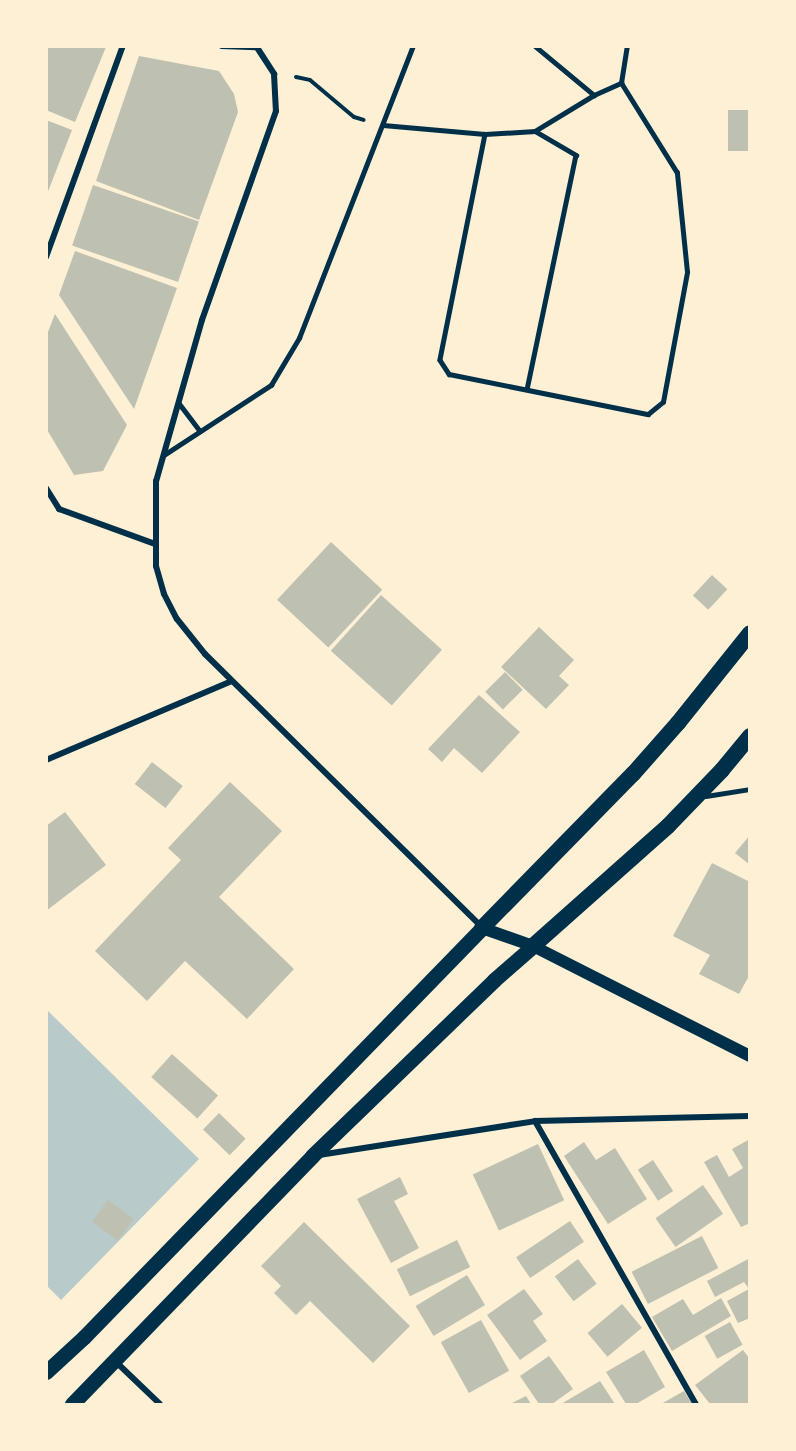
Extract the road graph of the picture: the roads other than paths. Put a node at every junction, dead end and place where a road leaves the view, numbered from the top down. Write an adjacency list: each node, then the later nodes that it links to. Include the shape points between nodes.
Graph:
1 (123, 46): 12 (street)
2 (221, 46): 6 (lane)
3 (413, 46): 9 (lane)
4 (535, 46): 8 (lane)
5 (627, 47): 7 (lane)
6 (258, 48): 14 (street, via 274,74 276,111 202,320)
7 (621, 83): 8 (lane); 13 (lane, via 678,173 687,272 663,402 648,414)
8 (594, 95): 10 (lane)
9 (383, 125): 11 (lane); 15 (lane, via 293,348 271,385)
10 (535, 131): 11 (lane); 13 (lane, via 576,155)
11 (485, 134): 13 (lane, via 440,360 449,374)
12 (46, 257)
13 (527, 389)
14 (179, 403): 15 (lane); 16 (street)
15 (200, 431): 16 (lane)
16 (164, 454): 18 (street, via 156,481)
17 (46, 488): 18 (street, via 59,509)
18 (155, 544): 20 (street, via 161,585 177,619)
19 (750, 633): 25 (highway, via 633,774)
20 (231, 682): 22 (street); 25 (street)
21 (750, 736): 24 (highway)
22 (46, 760)
23 (750, 789): 24 (lane)
24 (697, 797): 26 (highway)
25 (482, 928): 26 (main road); 32 (main road)
26 (533, 946): 27 (main road); 30 (main road)
27 (750, 1056)
28 (750, 1116): 29 (street)
29 (535, 1121): 30 (street); 35 (street)
30 (312, 1156): 31 (main road)
31 (114, 1360): 33 (main road); 34 (street)
32 (46, 1372)
33 (72, 1404)
34 (160, 1404)
35 (696, 1404)

